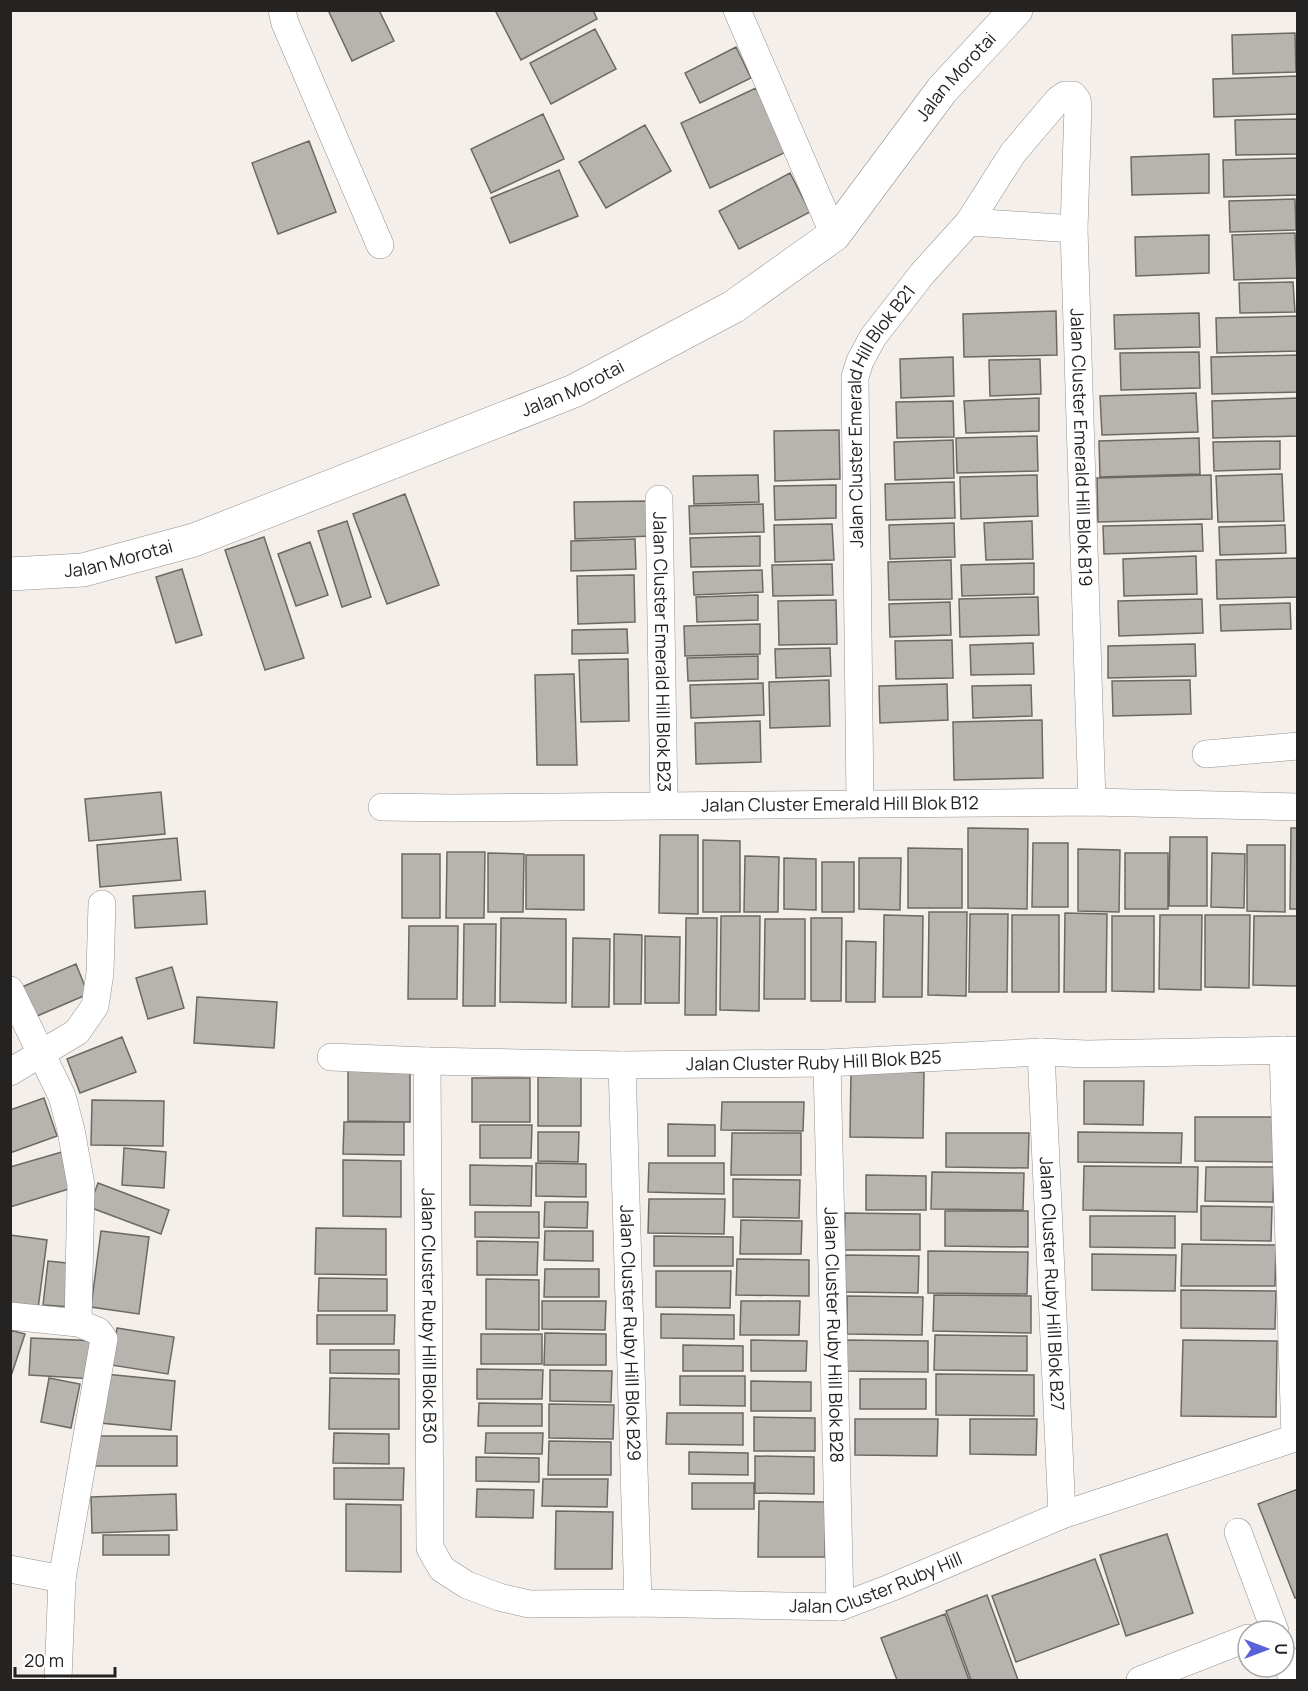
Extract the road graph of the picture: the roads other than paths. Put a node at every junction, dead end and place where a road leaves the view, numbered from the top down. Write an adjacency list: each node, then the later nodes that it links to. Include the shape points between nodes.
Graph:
1 (282, 10): 8 (street)
2 (737, 10): 7 (street)
3 (1016, 10): 7 (street, Jalan Morotai, via 942,90)
4 (1073, 95): 5 (street, Jalan Cluster Emerald Hill Blok B21, via 1058,100 1013,153); 6 (street, Jalan Cluster Emerald Hill Blok B19, via 1078,106)
5 (969, 222): 6 (street); 14 (street, Jalan Cluster Emerald Hill Blok B21, via 873,337 855,377)
6 (1074, 229): 13 (street, Jalan Cluster Emerald Hill Blok B19)
7 (834, 235): 10 (street, Jalan Morotai, via 733,307 574,391 194,540 83,570)
8 (380, 245)
9 (659, 498): 15 (street, Jalan Cluster Emerald Hill Blok B23)
10 (10, 574)
11 (1298, 746): 12 (street)
12 (1206, 754)
13 (1092, 802): 14 (street, Jalan Cluster Emerald Hill Blok B12); 17 (street, Jalan Cluster Emerald Hill Blok B12)
14 (860, 803): 15 (street, Jalan Cluster Emerald Hill Blok B12)
15 (664, 805): 16 (street, Jalan Cluster Emerald Hill Blok B12)
16 (382, 807)
17 (1298, 807)
18 (102, 904): 22 (street, via 95,1006 77,1032)
19 (10, 990): 22 (street)
20 (1290, 1050): 21 (street, Jalan Cluster Ruby Hill Blok B25); 28 (street)
21 (1041, 1052): 25 (street, Jalan Cluster Ruby Hill Blok B25); 32 (street, Jalan Cluster Ruby Hill Blok B27)
22 (42, 1054): 27 (street); 30 (street, via 62,1096 81,1185)
23 (331, 1057): 24 (street, Jalan Cluster Ruby Hill Blok B25)
24 (427, 1061): 26 (street, Jalan Cluster Ruby Hill Blok B25); 35 (street, Jalan Cluster Ruby Hill Blok B30, via 430,1548)
25 (827, 1063): 26 (street, Jalan Cluster Ruby Hill Blok B25); 38 (street, Jalan Cluster Ruby Hill Blok B28)
26 (622, 1065): 37 (street, Jalan Cluster Ruby Hill Blok B29)
27 (10, 1072)
28 (1294, 1299): 31 (street)
29 (10, 1316): 30 (street)
30 (78, 1323): 36 (street, via 98,1331 104,1344)
31 (1296, 1437): 32 (street, Jalan Cluster Ruby Hill)
32 (1062, 1515): 38 (street, Jalan Cluster Ruby Hill)
33 (1238, 1532): 39 (street)
34 (10, 1569): 36 (street)
35 (442, 1569): 37 (street, Jalan Cluster Ruby Hill, via 467,1586 529,1604)
36 (62, 1579): 41 (street)
37 (638, 1603): 38 (street, Jalan Cluster Ruby Hill)
38 (840, 1607)
39 (1268, 1619)
40 (1236, 1643): 42 (street)
41 (58, 1680)
42 (1140, 1680)

